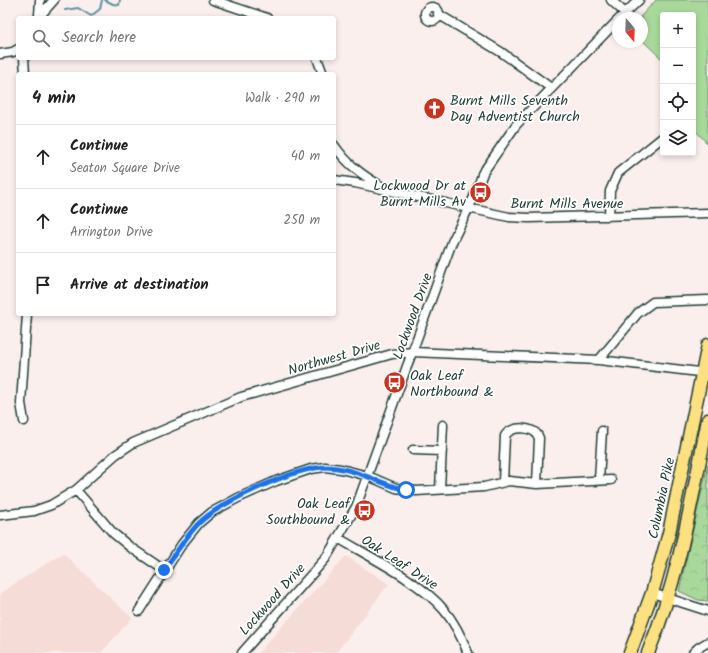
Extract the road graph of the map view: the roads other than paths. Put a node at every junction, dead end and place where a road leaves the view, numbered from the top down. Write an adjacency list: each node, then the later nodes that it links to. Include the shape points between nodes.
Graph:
1 (40, 0): 9 (street)
2 (54, 0): 9 (street)
3 (213, 0): 10 (street)
4 (611, 0): 6 (street)
5 (640, 0): 7 (street, Lockwood Drive)
6 (619, 12)
7 (627, 12)
8 (438, 14): 20 (street, via 501,52)
9 (39, 16)
10 (261, 16)
11 (612, 26): 13 (street, Lockwood Drive)
12 (612, 31): 13 (street, Lockwood Drive)
13 (605, 33): 20 (street, Lockwood Drive)
14 (16, 50): 15 (street)
15 (0, 54)
16 (24, 60): 18 (street)
17 (318, 60): 19 (street)
18 (24, 72)
19 (322, 72)
20 (552, 88): 25 (street, Lockwood Drive, via 516,125 484,170 469,194)
21 (660, 139): 27 (street, via 618,173 610,191)
22 (336, 148): 24 (street, via 362,175)
23 (336, 180): 24 (street, Burnt Mills Avenue)
24 (389, 190): 25 (street, Burnt Mills Avenue)
25 (467, 208): 27 (street, Burnt Mills Avenue, via 509,217); 31 (street, Lockwood Drive, via 452,242)
26 (708, 213): 27 (street, Burnt Mills Avenue)
27 (610, 216)
28 (708, 300): 32 (street, via 653,302 638,313)
29 (27, 316): 35 (street, via 21,403)
30 (708, 345): 33 (highway, Columbia Pike)
31 (413, 352): 32 (street, Northwest Drive); 40 (street, Lockwood Drive); 46 (street, Northwest Drive, via 392,354 240,396 133,443 115,455)
32 (599, 360): 33 (street, Northwest Drive)
33 (705, 373): 50 (highway, Columbia Pike, via 669,533)
34 (708, 420): 51 (highway, via 683,541)
35 (24, 421)
36 (443, 425): 39 (street)
37 (602, 431): 41 (street)
38 (413, 450): 39 (street)
39 (442, 451): 45 (street)
40 (368, 476): 45 (street, via 406,490); 48 (street, Lockwood Drive, via 356,507); 49 (street, via 325,467 276,480 212,512 199,523)
41 (599, 480): 42 (street); 44 (street)
42 (611, 480)
43 (503, 482): 44 (street); 44 (street, via 507,431 533,430 539,438); 45 (street, via 484,487)
44 (537, 484)
45 (440, 489)
46 (76, 490): 47 (street, Northwest Drive, via 51,505 34,511); 49 (street, via 113,533)
47 (0, 515)
48 (338, 538): 55 (street, Lockwood Drive, via 326,558); 56 (street, Oak Leaf Drive, via 425,592 444,610 460,633)
49 (164, 570): 52 (street)
50 (652, 593): 51 (street); 57 (highway, Columbia Pike)
51 (667, 599): 53 (street); 58 (highway)
52 (139, 611)
53 (708, 611)
54 (708, 642): 59 (street)
55 (242, 653)
56 (468, 653)
57 (630, 653)
58 (648, 653)
59 (692, 653)

